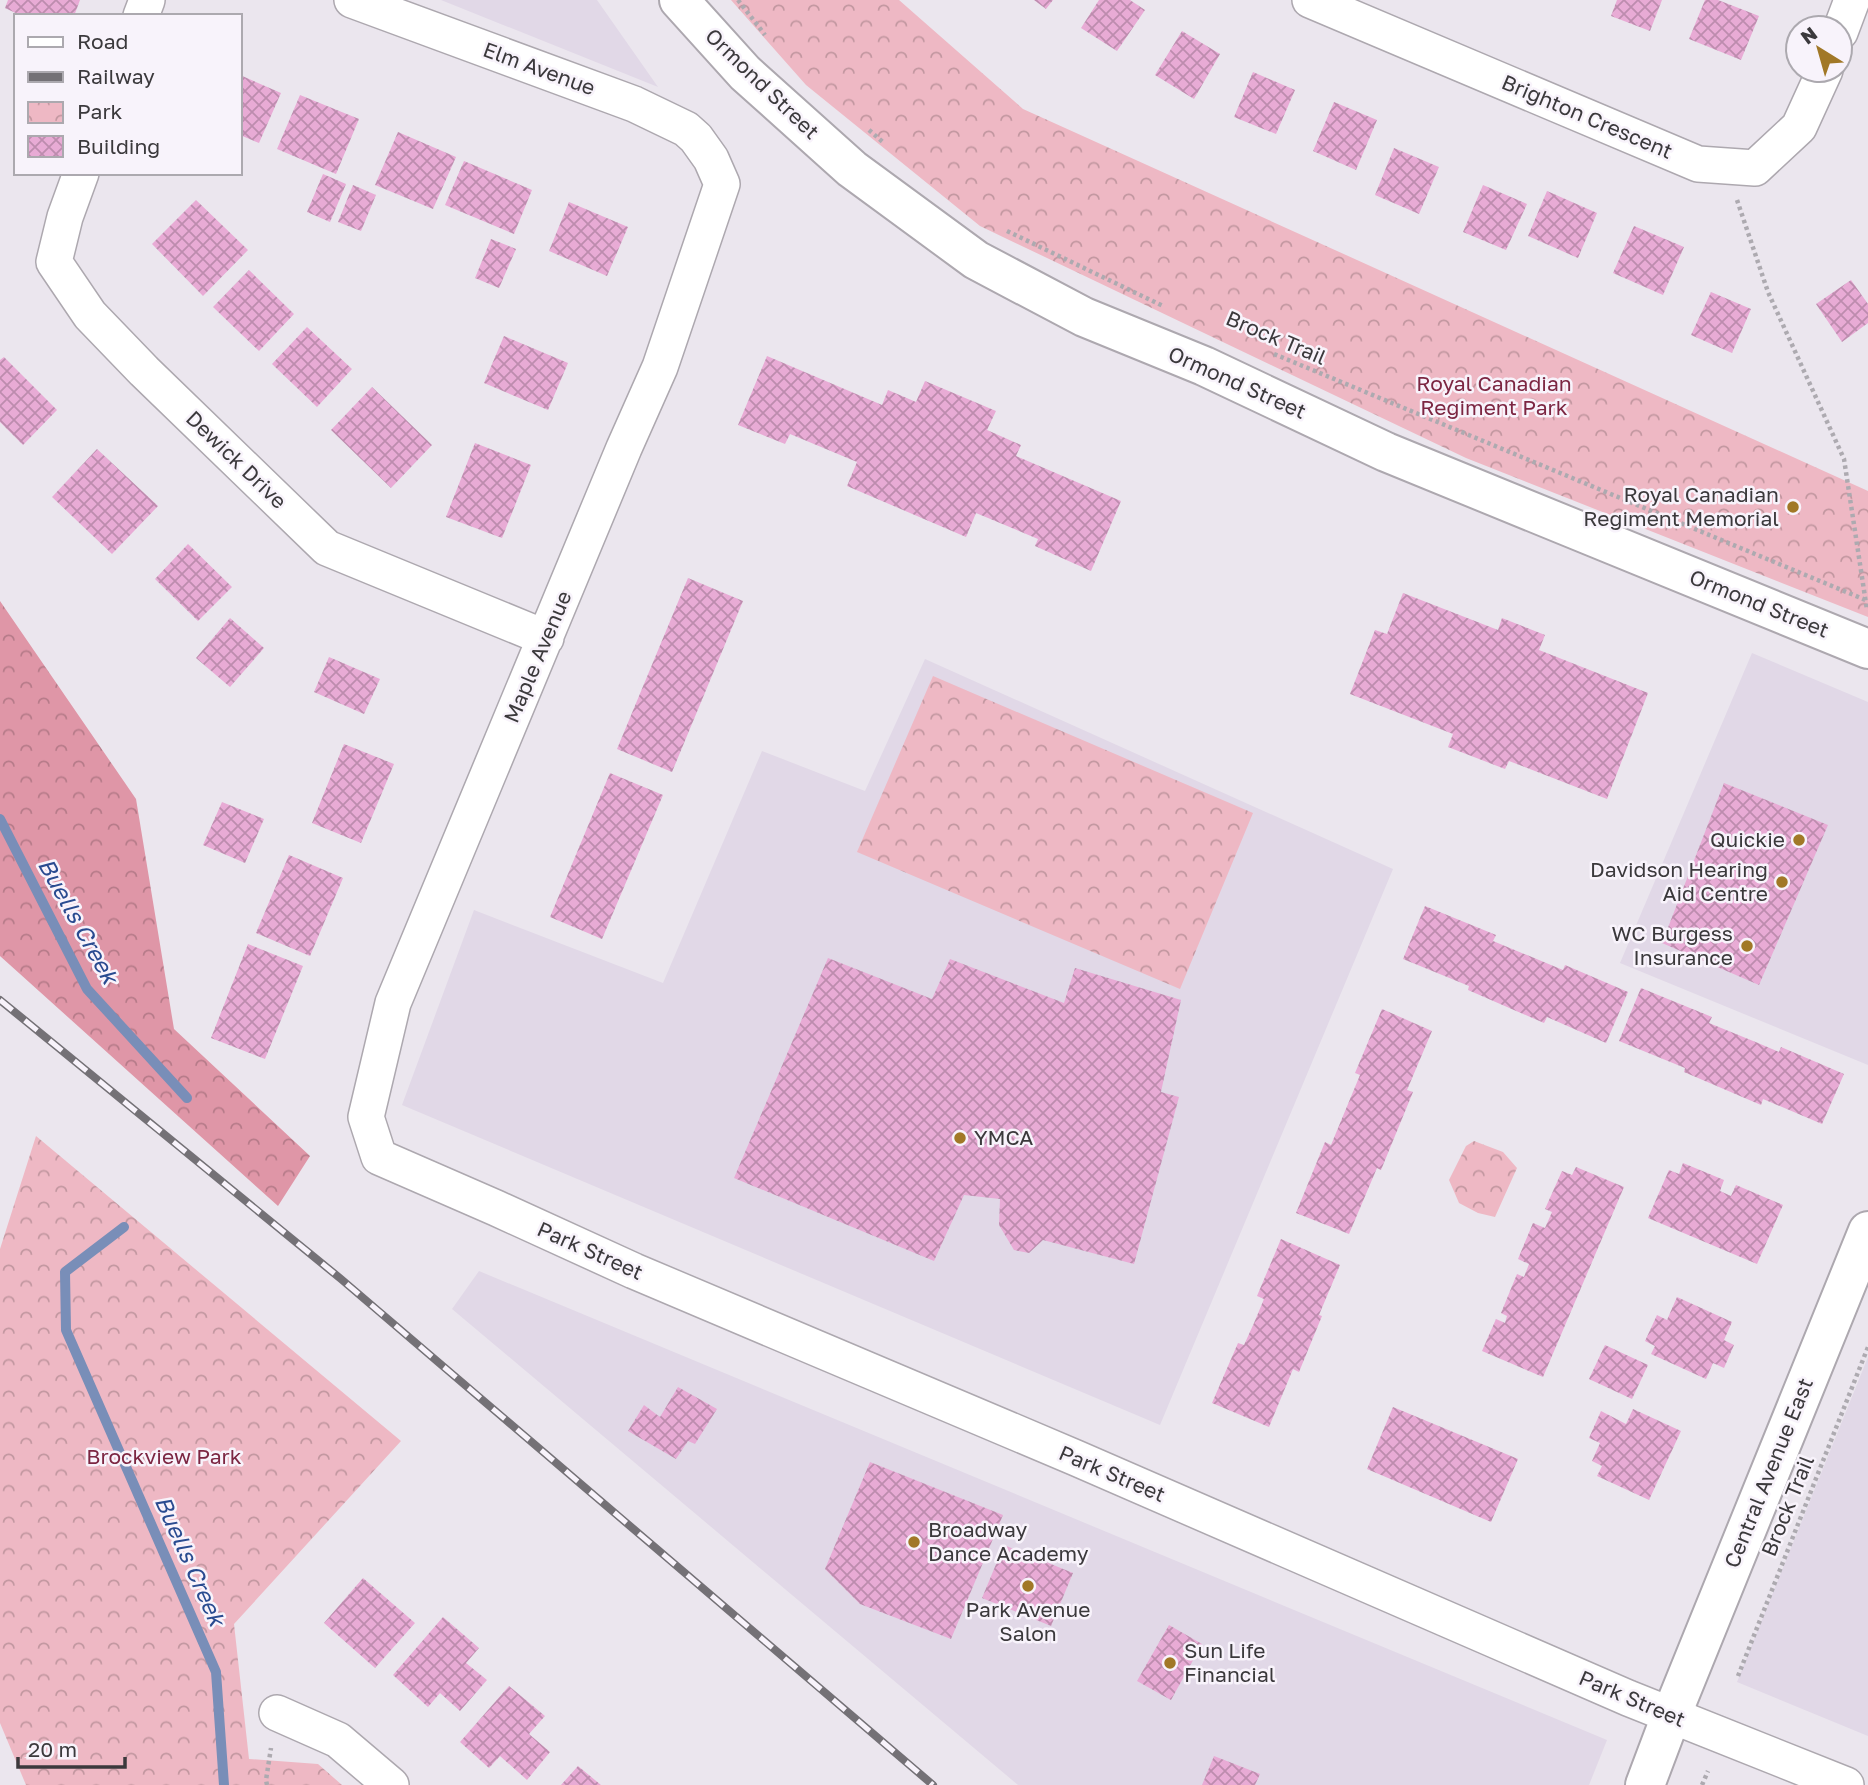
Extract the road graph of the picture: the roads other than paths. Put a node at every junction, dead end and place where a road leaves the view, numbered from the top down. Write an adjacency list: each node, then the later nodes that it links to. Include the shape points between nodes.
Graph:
1 (352, 0): 5 (street, Elm Avenue, via 634,104 686,129)
2 (680, 0): 8 (street, Ormond Street, via 745,73 852,169 976,260 1084,317 1204,366 1386,452)
3 (1310, 0): 4 (street, Brighton Crescent, via 1698,164 1755,168 1799,127)
4 (1819, 84)
5 (711, 159): 7 (street, Maple Avenue, via 722,184 665,354)
6 (80, 175): 7 (street, Dewick Drive, via 54,262 90,315 144,371 327,548)
7 (546, 638): 9 (street, Maple Avenue, via 393,1003 366,1116)
8 (1868, 649)
9 (379, 1157): 12 (street, Park Street)
10 (1868, 1231): 12 (street, Central Avenue East)
11 (277, 1713): 13 (street, via 338,1740)
12 (1671, 1716): 14 (street, Central Avenue East); 15 (street, Park Street)
13 (391, 1785)
14 (1645, 1785)
15 (1846, 1785)

